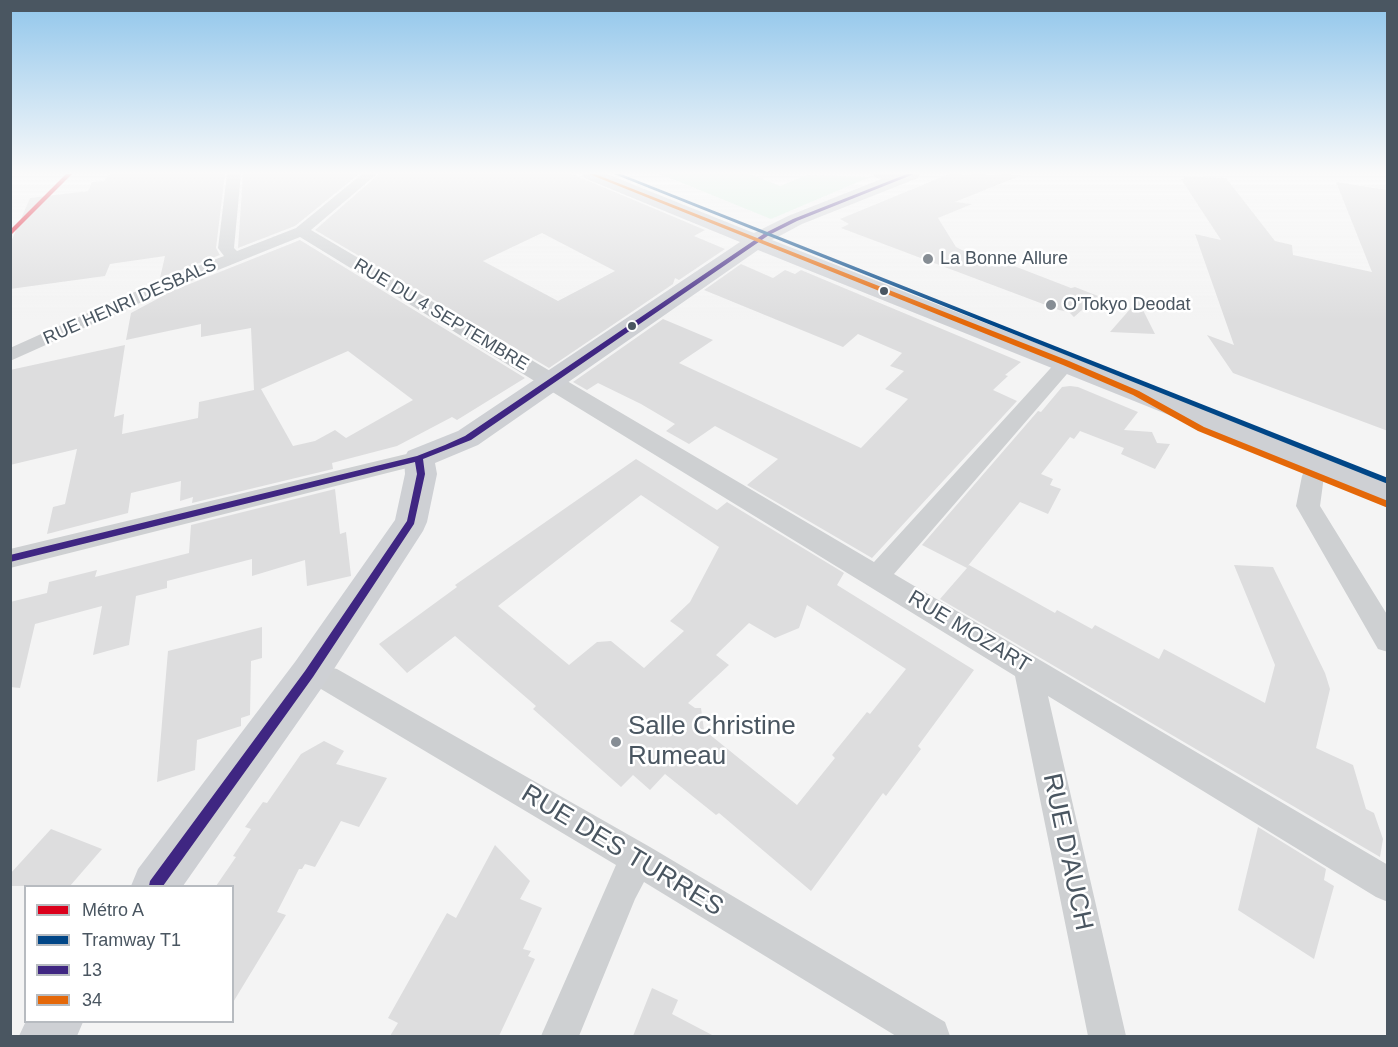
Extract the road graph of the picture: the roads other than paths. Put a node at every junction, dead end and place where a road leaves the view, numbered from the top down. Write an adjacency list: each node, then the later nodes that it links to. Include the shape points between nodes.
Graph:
1 (229, 223): 7 (street, via 226,248)
2 (311, 223): 5 (street, RUE HENRI DESBALS)
3 (712, 223): 6 (main road)
4 (790, 223): 6 (main road)
5 (301, 231): 7 (street, RUE HENRI DESBALS); 10 (street, RUE DU 4 SEPTEMBRE)
6 (757, 241): 9 (main road); 10 (main road)
7 (232, 257): 8 (street, RUE HENRI DESBALS)
8 (10, 354)
9 (1066, 363): 11 (main road); 17 (street)
10 (550, 380): 12 (main road, via 468,438); 17 (street, RUE MOZART)
11 (1136, 393): 13 (main road, via 1193,426); 14 (main road)
12 (419, 458): 16 (street); 20 (main road, via 421,474 411,522)
13 (1314, 476): 15 (main road); 18 (street, via 1308,506)
14 (1388, 492)
15 (1388, 505)
16 (10, 559)
17 (877, 576): 19 (street, RUE MOZART)
18 (1388, 641)
19 (1027, 667): 23 (street, RUE MOZART); 28 (street, RUE D'AUCH)
20 (309, 674): 21 (street, RUE DES TURRES, via 327,678); 22 (main road)
21 (638, 859): 26 (street); 27 (street, RUE DES TURRES)
22 (156, 885)
23 (1388, 885)
24 (56, 1023): 25 (main road)
25 (46, 1036)
26 (560, 1036)
27 (931, 1036)
28 (1107, 1036)

